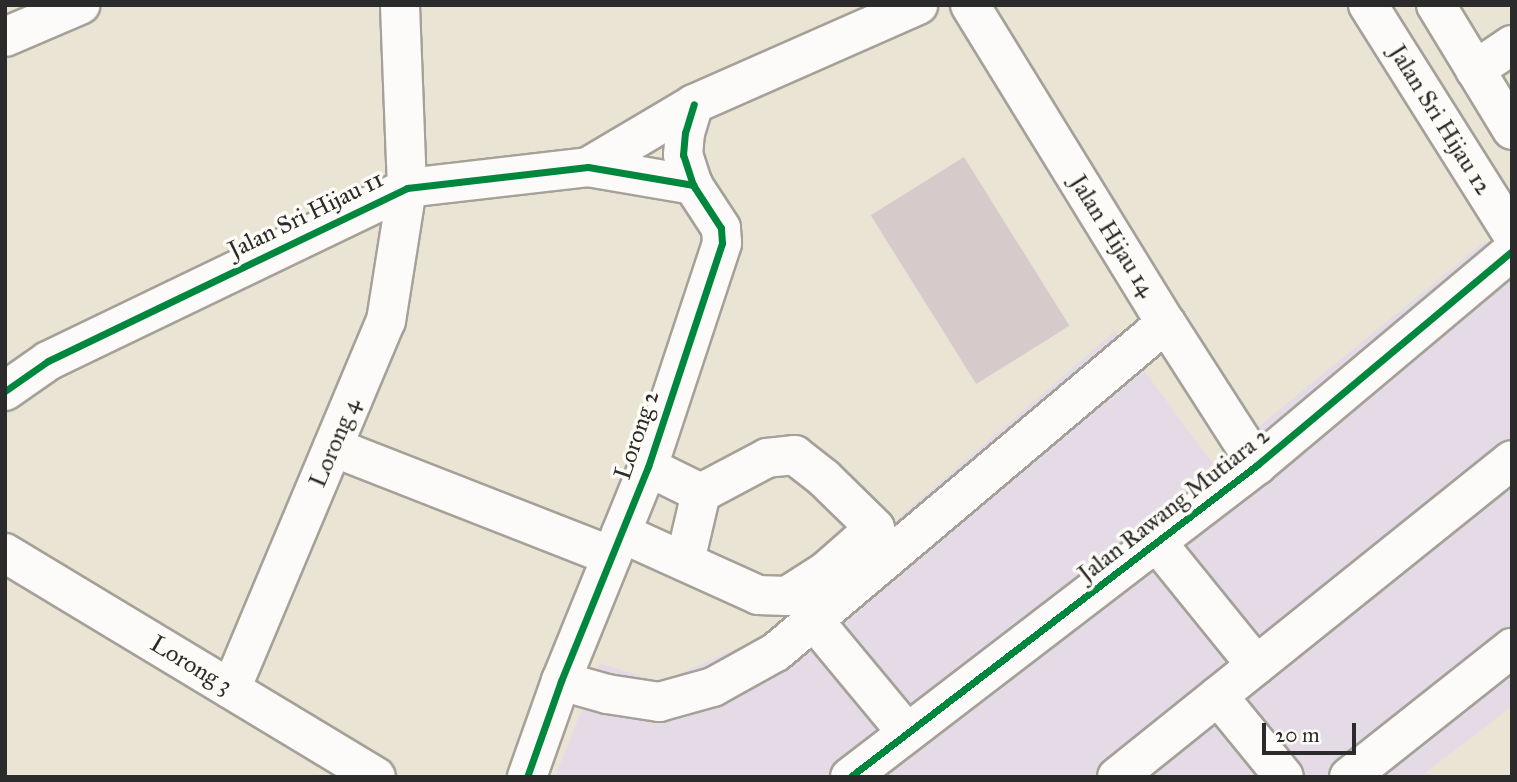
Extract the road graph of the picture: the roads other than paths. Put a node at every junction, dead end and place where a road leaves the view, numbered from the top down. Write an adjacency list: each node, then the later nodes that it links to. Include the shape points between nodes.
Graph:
1 (79, 5): 7 (street)
2 (400, 5): 14 (street, Lorong 4)
3 (918, 5): 10 (street, Jalan Sri Hijau 11)
4 (970, 5): 17 (street, Jalan Hijau 14)
5 (1368, 5): 15 (street, Jalan Sri Hijau 12)
6 (1436, 5): 9 (street)
7 (5, 37)
8 (1512, 45): 9 (street)
9 (1475, 70): 11 (street)
10 (694, 104): 12 (street, Jalan Sri Hijau 11); 13 (street, Lorong 2, via 683,155)
11 (1512, 130)
12 (588, 167): 13 (street, Jalan Sri Hijau 11); 14 (street, Jalan Sri Hijau 11)
13 (692, 185): 22 (street, Lorong 2, via 721,228 723,239)
14 (407, 188): 18 (street, Jalan Sri Hijau 11, via 48,360); 19 (street, Lorong 4, via 386,321)
15 (1512, 234)
16 (1512, 251): 21 (street, Jalan Rawang Mutiara 2)
17 (1166, 323): 21 (street, Jalan Hijau 14); 28 (street)
18 (5, 391)
19 (334, 447): 25 (street); 32 (street, Lorong 4)
20 (1512, 460): 30 (street)
21 (1258, 465): 24 (street, Jalan Rawang Mutiara 2)
22 (648, 467): 23 (street); 25 (street, Lorong 2)
23 (701, 493): 27 (street); 27 (street, via 767,458 795,455 875,528 787,596 758,595)
24 (1158, 544): 30 (street); 34 (street, Jalan Rawang Mutiara 2)
25 (616, 545): 27 (street); 31 (street, Lorong 2)
26 (5, 553): 32 (street, Lorong 3)
27 (685, 561)
28 (815, 622): 31 (street, via 776,652 713,687 659,702); 34 (street)
29 (1512, 648): 40 (street)
30 (1256, 665): 33 (street)
31 (561, 681): 36 (street, Lorong 2)
32 (231, 689): 35 (street, Lorong 3)
33 (1218, 696): 38 (street); 39 (street)
34 (907, 733): 37 (street, Jalan Rawang Mutiara 2)
35 (376, 777)
36 (527, 777)
37 (850, 777)
38 (1117, 777)
39 (1284, 777)
40 (1349, 777)

